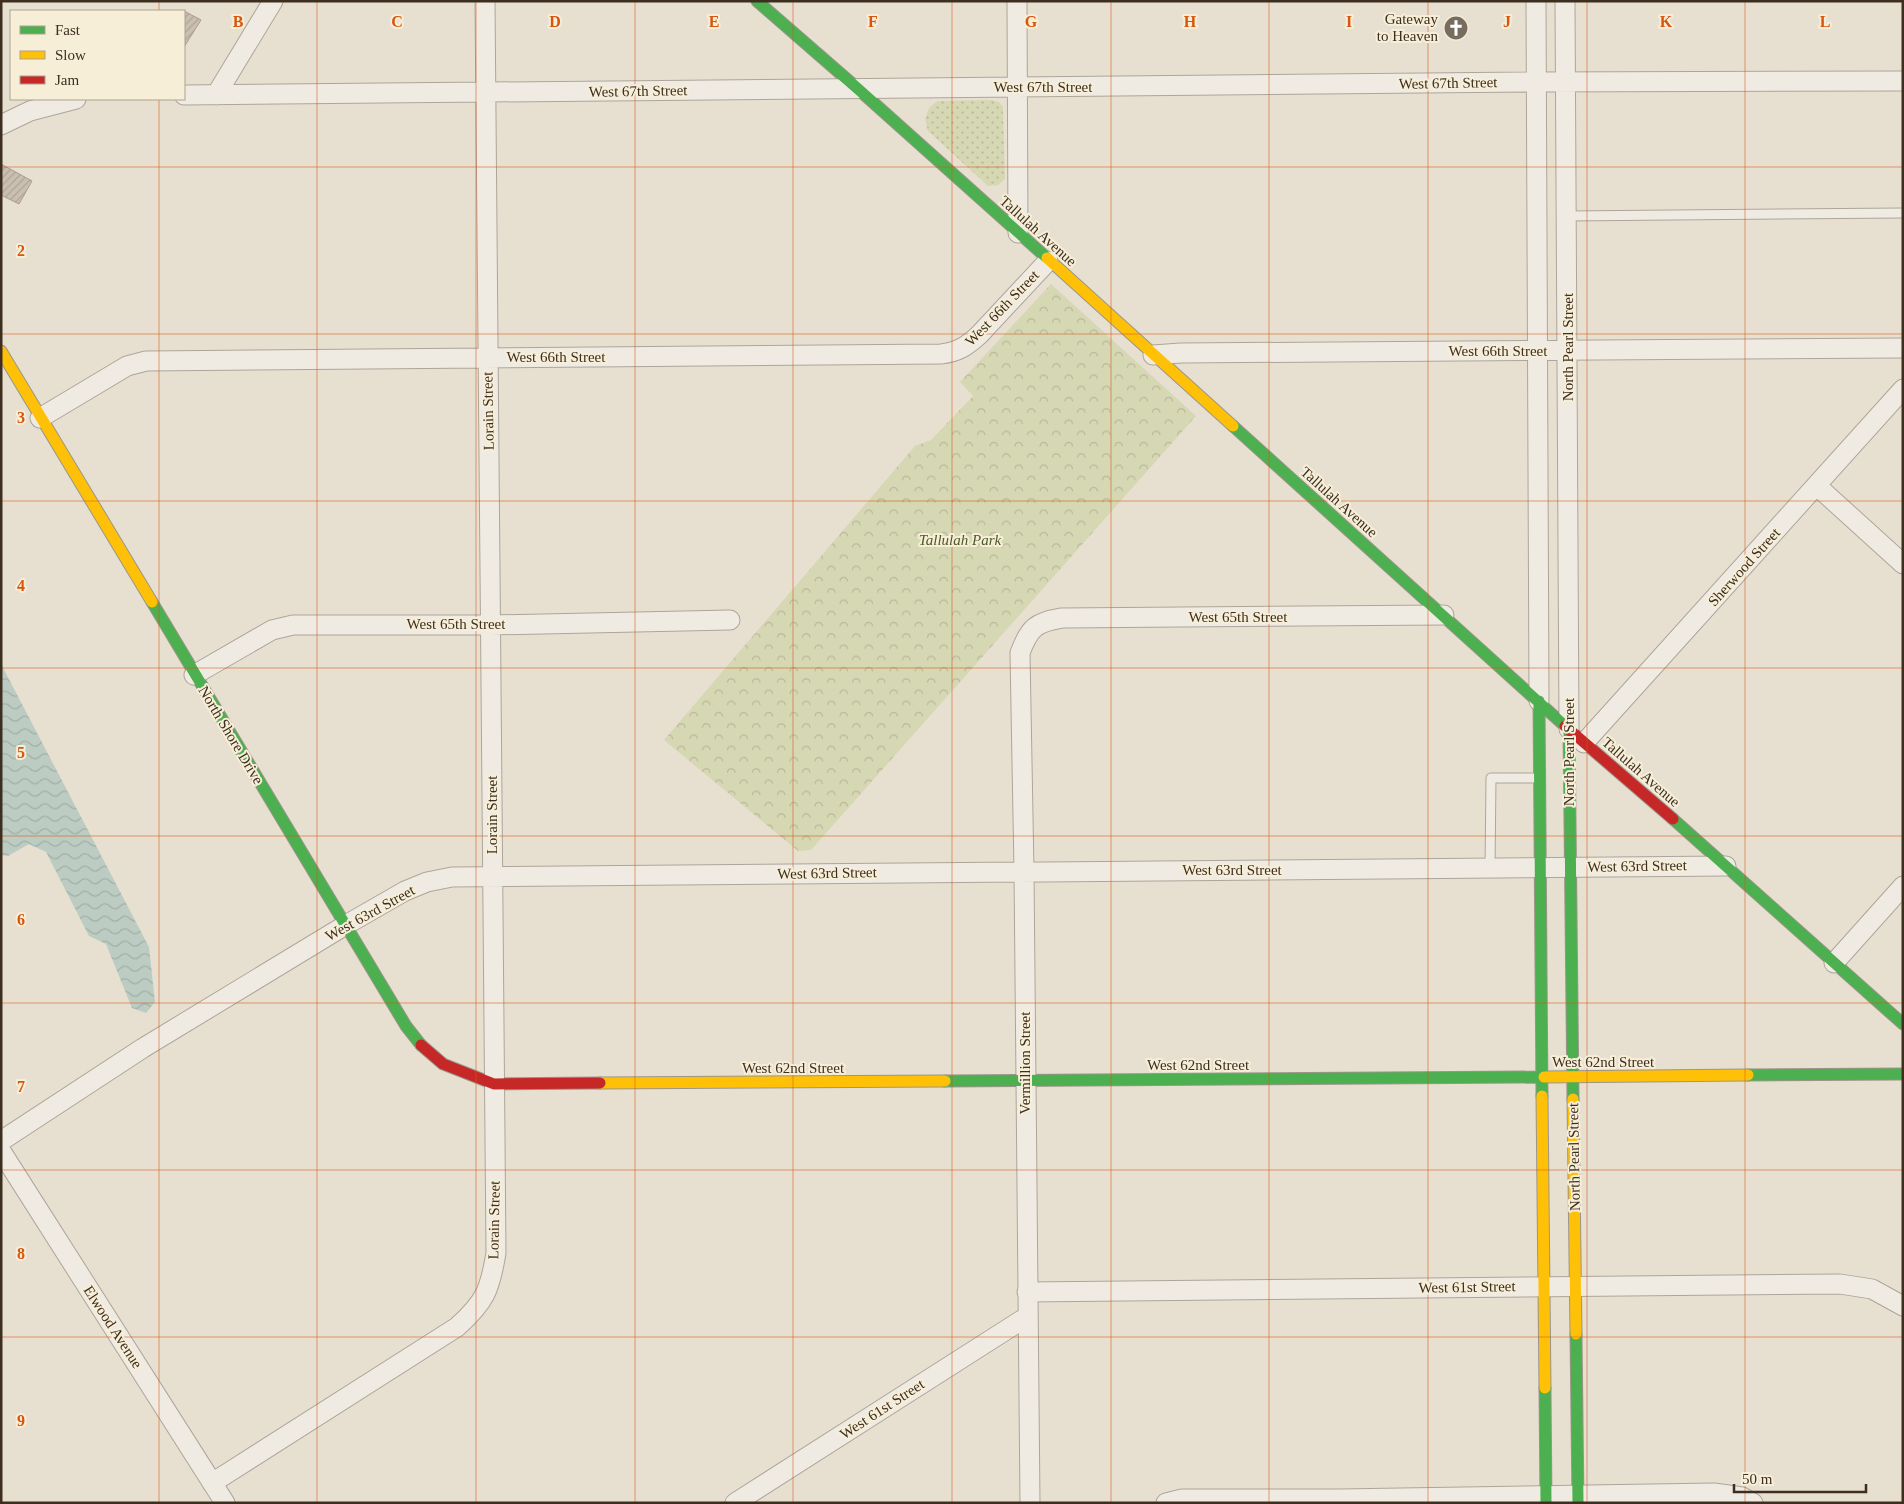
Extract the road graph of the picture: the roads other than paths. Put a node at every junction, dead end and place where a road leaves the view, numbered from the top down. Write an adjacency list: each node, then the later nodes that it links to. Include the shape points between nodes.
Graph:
1 (273, 1): 14 (street)
2 (485, 1): 12 (street, Lorain Street)
3 (756, 1): 11 (street, Tallulah Avenue)
4 (1017, 1): 10 (street)
5 (1536, 1): 8 (street, North Pearl Street)
6 (1565, 1): 9 (street, North Pearl Street)
7 (1903, 81): 9 (street, West 67th Street)
8 (1536, 82): 9 (street, West 67th Street); 10 (street, West 67th Street); 22 (street, North Pearl Street)
9 (1566, 82): 18 (street, North Pearl Street)
10 (1017, 87): 11 (street, West 67th Street); 19 (street)
11 (857, 88): 12 (street, West 67th Street); 19 (street, Tallulah Avenue)
12 (486, 92): 14 (street, West 67th Street); 26 (street, Lorain Street)
13 (185, 95): 14 (street, West 67th Street)
14 (216, 95)
15 (72, 100): 16 (street, via 30,111)
16 (1, 125)
17 (1903, 213): 18 (lane)
18 (1567, 216): 23 (street, North Pearl Street)
19 (1018, 233): 20 (street, Tallulah Avenue)
20 (1048, 261): 25 (street, Tallulah Avenue); 26 (street, West 66th Street, via 979,335 954,352)
21 (1903, 348): 23 (street, West 66th Street)
22 (1536, 350): 23 (street, West 66th Street); 25 (street, West 66th Street); 36 (street, North Pearl Street)
23 (1568, 350): 37 (street, North Pearl Street)
24 (1, 351): 28 (street, North Shore Drive)
25 (1153, 355): 31 (street, Tallulah Avenue)
26 (487, 358): 28 (street, West 66th Street, via 146,361 128,366); 33 (street, Lorain Street)
27 (1903, 389): 29 (street, Sherwood Street)
28 (40, 418): 35 (street, North Shore Drive)
29 (1817, 486): 30 (street); 38 (street, Sherwood Street)
30 (1903, 564)
31 (1444, 615): 34 (street, West 65th Street, via 1062,618); 36 (street, Tallulah Avenue)
32 (730, 620): 33 (street, West 65th Street)
33 (491, 624): 35 (street, West 65th Street, via 293,625 272,630); 45 (street, Lorain Street)
34 (1034, 627): 44 (street, Vermillion Street, via 1025,638 1020,653)
35 (194, 675): 47 (street, North Shore Drive)
36 (1539, 701): 37 (street, Tallulah Avenue); 39 (street, North Pearl Street)
37 (1569, 729): 38 (street, Tallulah Avenue); 42 (street, North Pearl Street)
38 (1584, 743): 40 (street, Tallulah Avenue)
39 (1540, 778): 41 (street, North Pearl Street); 43 (lane, via 1491,778)
40 (1726, 866): 42 (street, West 63rd Street); 48 (street, Tallulah Avenue)
41 (1540, 867): 42 (street, West 63rd Street); 43 (street, West 63rd Street); 51 (street, North Pearl Street)
42 (1570, 867): 52 (street, North Pearl Street)
43 (1490, 868): 44 (street, West 63rd Street)
44 (1024, 871): 45 (street, West 63rd Street); 53 (street, Vermillion Street)
45 (492, 876): 47 (street, West 63rd Street, via 452,877 427,882); 54 (street, Lorain Street)
46 (1903, 886): 48 (street)
47 (344, 926): 54 (street, North Shore Drive, via 421,1046 444,1064); 55 (street, West 63rd Street, via 143,1048)
48 (1834, 963): 49 (street, Tallulah Avenue)
49 (1903, 1024)
50 (1903, 1074): 52 (street, West 62nd Street)
51 (1542, 1077): 52 (street, West 62nd Street); 53 (street, West 62nd Street); 57 (street, North Pearl Street)
52 (1573, 1077): 58 (street, North Pearl Street)
53 (1025, 1081): 54 (street, West 62nd Street); 59 (street, Vermillion Street)
54 (494, 1084): 62 (street, Lorain Street, via 496,1253 487,1294 457,1327)
55 (1, 1141)
56 (1, 1151): 62 (street, Elwood Avenue)
57 (1544, 1286): 58 (street, West 61st Street); 59 (street, West 61st Street); 63 (street, North Pearl Street)
58 (1575, 1286): 60 (street, West 61st Street, via 1840,1284 1872,1289); 64 (street, North Pearl Street)
59 (1027, 1292): 61 (street, Vermillion Street)
60 (1903, 1306)
61 (1028, 1316): 67 (street, West 61st Street); 68 (street, Vermillion Street)
62 (212, 1483): 66 (street, Elwood Avenue)
63 (1546, 1499): 64 (street); 65 (street)
64 (1578, 1499): 70 (street, via 1714,1493 1742,1497)
65 (1339, 1501): 69 (street, via 1182,1499)
66 (225, 1503)
67 (735, 1503)
68 (1030, 1503)
69 (1166, 1503)
70 (1753, 1503)

